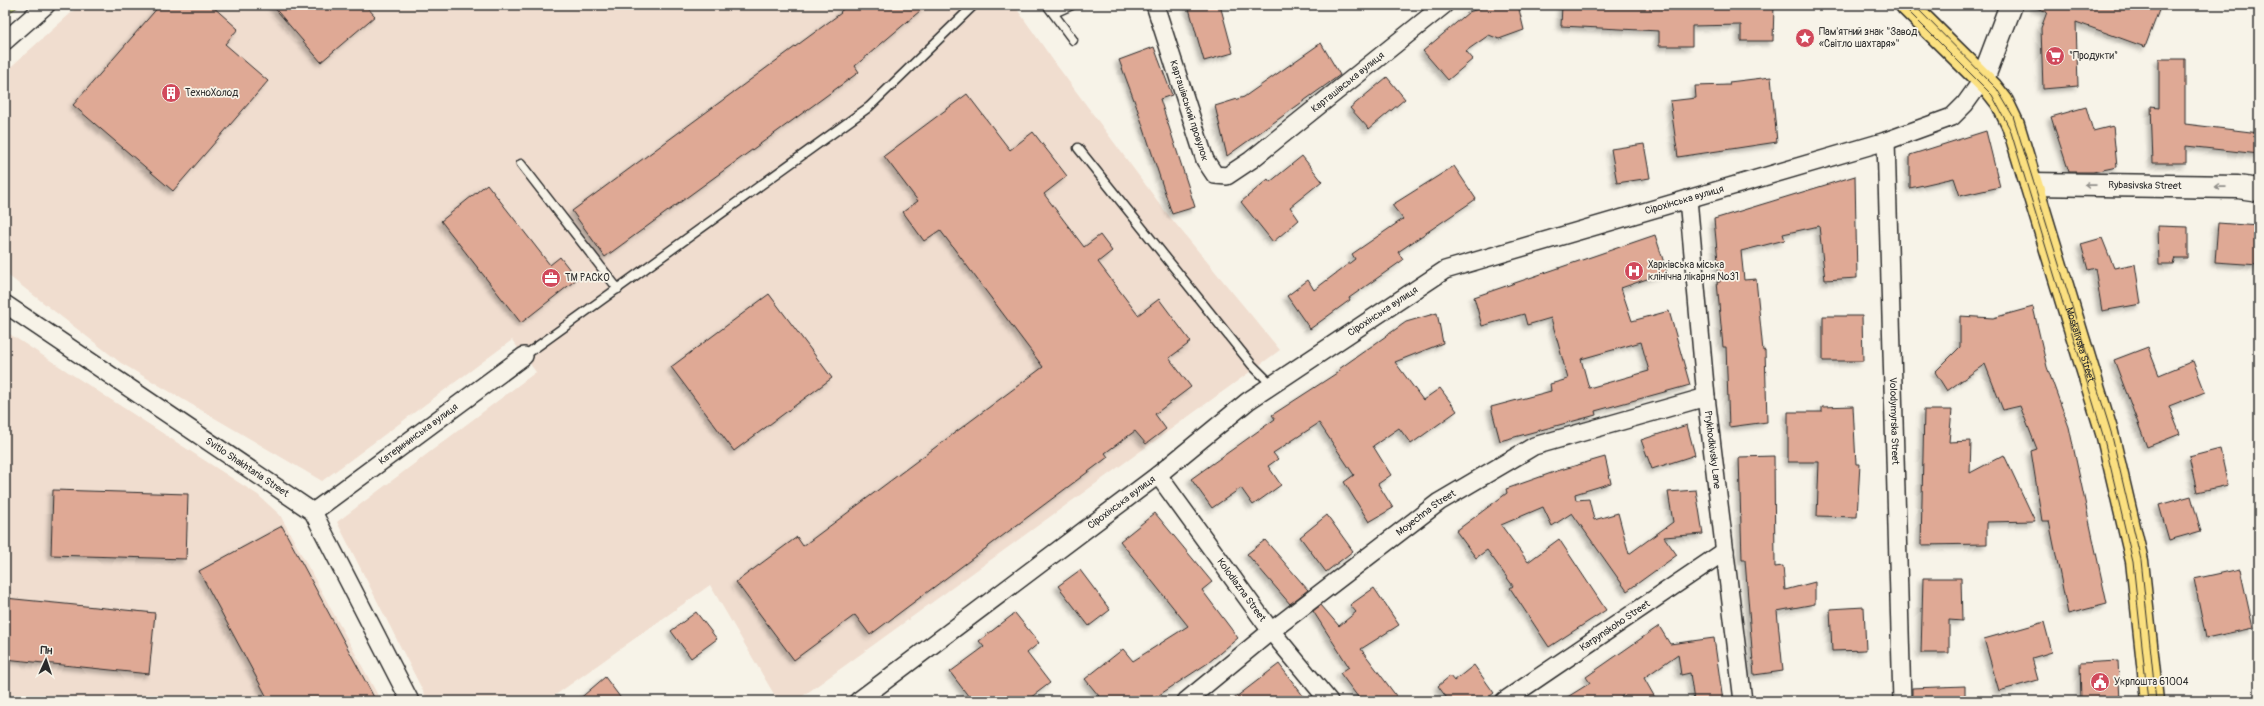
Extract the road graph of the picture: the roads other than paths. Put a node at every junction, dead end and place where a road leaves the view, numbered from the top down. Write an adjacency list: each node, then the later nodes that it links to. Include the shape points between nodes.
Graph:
1 (46, 5): 11 (street)
2 (974, 5): 20 (lane, via 869,107)
3 (1048, 5): 9 (lane)
4 (1072, 5): 9 (lane)
5 (1155, 5): 15 (street, Карташівський провулок, via 1205,160 1215,175 1227,176)
6 (1444, 5): 15 (street, Карташівська вулиця)
7 (1907, 5): 12 (main road, Moskalivska Street)
8 (2011, 5): 12 (street)
9 (1054, 13): 10 (lane)
10 (1073, 40)
11 (5, 41)
12 (1983, 79): 13 (street, Сірохінська вулиця, via 1952,117); 17 (main road, Moskalivska Street, via 1997,94 2010,117)
13 (1886, 141): 19 (street, Сірохінська вулиця); 35 (street, Volodymyrska Street)
14 (1078, 148): 23 (lane, via 1252,365)
15 (1251, 160)
16 (521, 164): 20 (lane)
17 (2031, 184): 18 (street, Rybasivska Street, one-way to 17, via 2230,187); 36 (main road, Moskalivska Street, via 2107,433 2137,561)
18 (2259, 190)
19 (1688, 199): 23 (street, Сірохінська вулиця, via 1445,270); 24 (street, Prykhodkivsky Lane)
20 (618, 288): 22 (lane)
21 (5, 304): 26 (street, Svitlo Shakhtaria Street)
22 (524, 356): 26 (street, Катерининська вулиця)
23 (1272, 385): 25 (street, Сірохінська вулиця, via 1248,401)
24 (1706, 397): 27 (street, Prykhodkivsky Lane); 28 (street, Moyechna Street, via 1534,446 1439,502)
25 (1158, 475): 28 (street, Kolodiazna Street); 30 (street, Сірохінська вулиця)
26 (313, 512): 29 (street, Svitlo Shakhtaria Street)
27 (1725, 551): 33 (street, Karpynskoho Street); 34 (street, Prykhodkivsky Lane)
28 (1271, 631): 31 (street, Moyechna Street); 32 (street, Kolodiazna Street)
29 (410, 701)
30 (858, 701)
31 (1186, 701)
32 (1329, 701)
33 (1504, 701)
34 (1743, 701)
35 (1902, 701)
36 (2152, 701)

